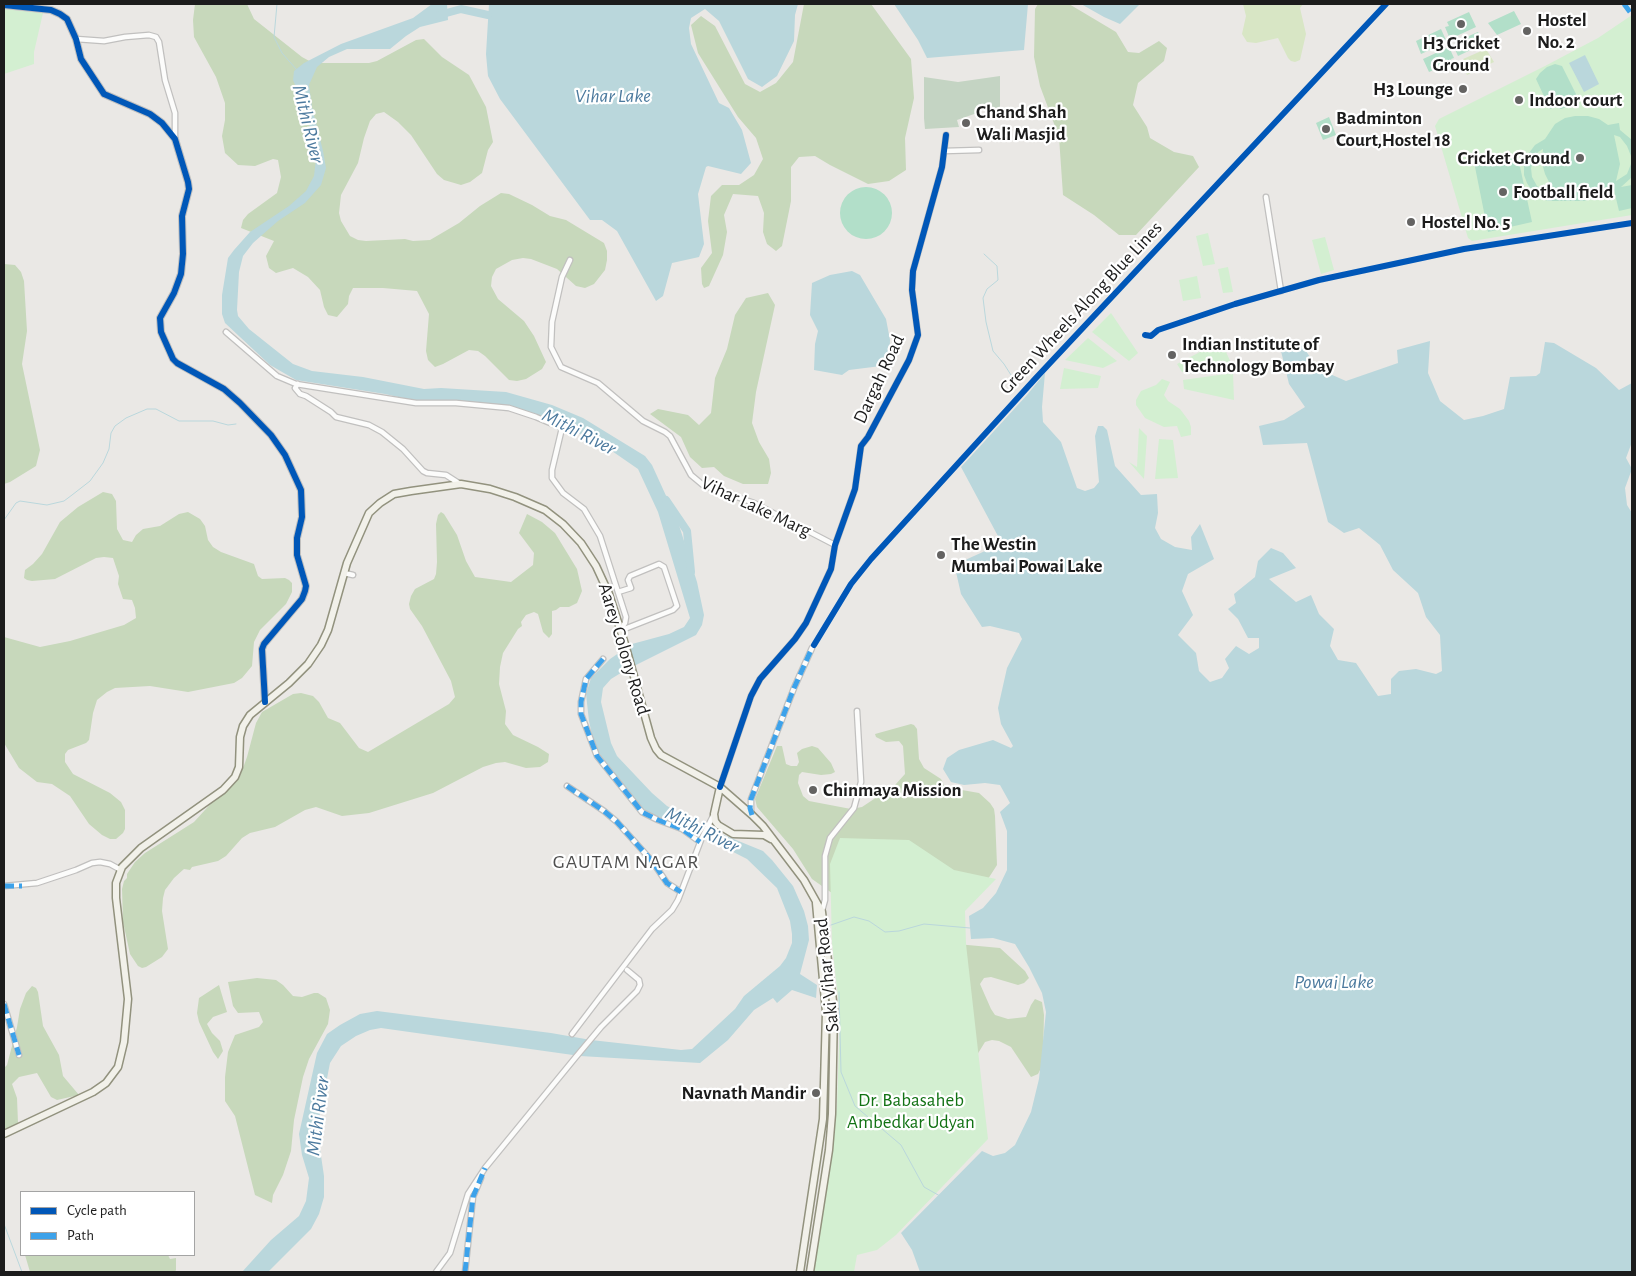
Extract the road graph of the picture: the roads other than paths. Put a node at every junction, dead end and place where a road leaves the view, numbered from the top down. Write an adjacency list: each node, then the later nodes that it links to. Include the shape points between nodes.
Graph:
1 (4, 5): 2 (street, via 51,10 60,14 67,19)
2 (76, 39): 4 (street, via 81,59 104,94 150,114); 4 (street, via 104,41 133,36 156,37 175,113)
3 (946, 135): 5 (street, Dargah Road)
4 (175, 139): 20 (street, via 188,182 182,216 184,254 181,274 160,318 161,332 177,363 224,389 275,440 301,490 302,517 297,555 306,586 302,600 262,649)
5 (944, 150): 6 (street); 13 (street, Dargah Road, via 913,271 912,290 918,334 909,360 861,446 855,489)
6 (979, 150)
7 (1266, 197): 9 (street)
8 (570, 260): 13 (street, Vihar Lake Marg, via 562,277 552,322 551,346 561,367 598,383 643,422 670,436 691,475 703,485 754,503)
9 (1281, 291)
10 (226, 332): 11 (street, via 277,376)
11 (298, 384): 12 (street, via 295,388 300,394 336,418 382,432 423,471 446,475); 16 (street, via 416,403 509,408 562,428 552,478 591,519 600,536)
12 (461, 484): 14 (main road, Aarey Colony Road, via 411,490 394,494 380,503 370,514); 17 (main road, Aarey Colony Road, via 515,497 545,510 562,524 581,543 596,566)
13 (835, 545): 23 (street, via 831,569 806,623 760,679 751,696)
14 (344, 573): 15 (street); 20 (main road, Aarey Colony Road, via 321,645 308,664)
15 (353, 575)
16 (618, 592): 17 (street, via 626,617); 17 (street, via 631,588 630,576 659,564 664,567 677,606 674,610)
17 (620, 630): 23 (main road, Aarey Colony Road, via 651,738 660,755)
18 (812, 648): 25 (street, via 751,799)
19 (603, 659): 26 (street, via 586,679 581,702 581,714 597,756 642,812)
20 (265, 702): 28 (main road, Aarey Colony Road, via 243,726 239,768 235,777 223,790 141,848)
21 (858, 710): 32 (street, via 861,782 854,808 830,838 824,856 825,900)
22 (567, 786): 30 (street, via 617,822 667,883)
23 (720, 787): 24 (main road); 25 (main road, Aarey Colony Road)
24 (714, 814): 26 (street); 27 (main road, via 718,825 733,834 764,835)
25 (752, 815): 27 (main road, Aarey Colony Road)
26 (701, 841): 30 (street)
27 (774, 841): 31 (main road, Aarey Colony Road)
28 (121, 870): 29 (street, via 110,864 92,863 38,883); 42 (main road, Aarey Colony Road, via 116,883 116,898 128,999 118,1067 94,1092)
29 (4, 886)
30 (681, 892): 40 (street, via 672,910 652,929)
31 (816, 901): 32 (main road, Saki Vihar Road)
32 (819, 913): 34 (main road, Saki Vihar Road); 35 (main road, Saki Vihar Road)
33 (626, 970): 43 (street, via 639,980 637,991 601,1027)
34 (824, 990): 35 (main road); 38 (main road, Saki Vihar Road)
35 (831, 990): 39 (main road, Saki Vihar Road)
36 (4, 1004): 37 (street)
37 (6, 1023): 41 (street)
38 (826, 1025): 39 (main road); 46 (main road, Saki Vihar Road, via 824,1119)
39 (834, 1026): 47 (main road, Saki Vihar Road, via 832,1114)
40 (572, 1034)
41 (19, 1055)
42 (4, 1134)
43 (485, 1168): 44 (street, via 468,1194 450,1253); 45 (street, via 474,1197)
44 (436, 1272)
45 (465, 1272)
46 (800, 1272)
47 (810, 1272)

